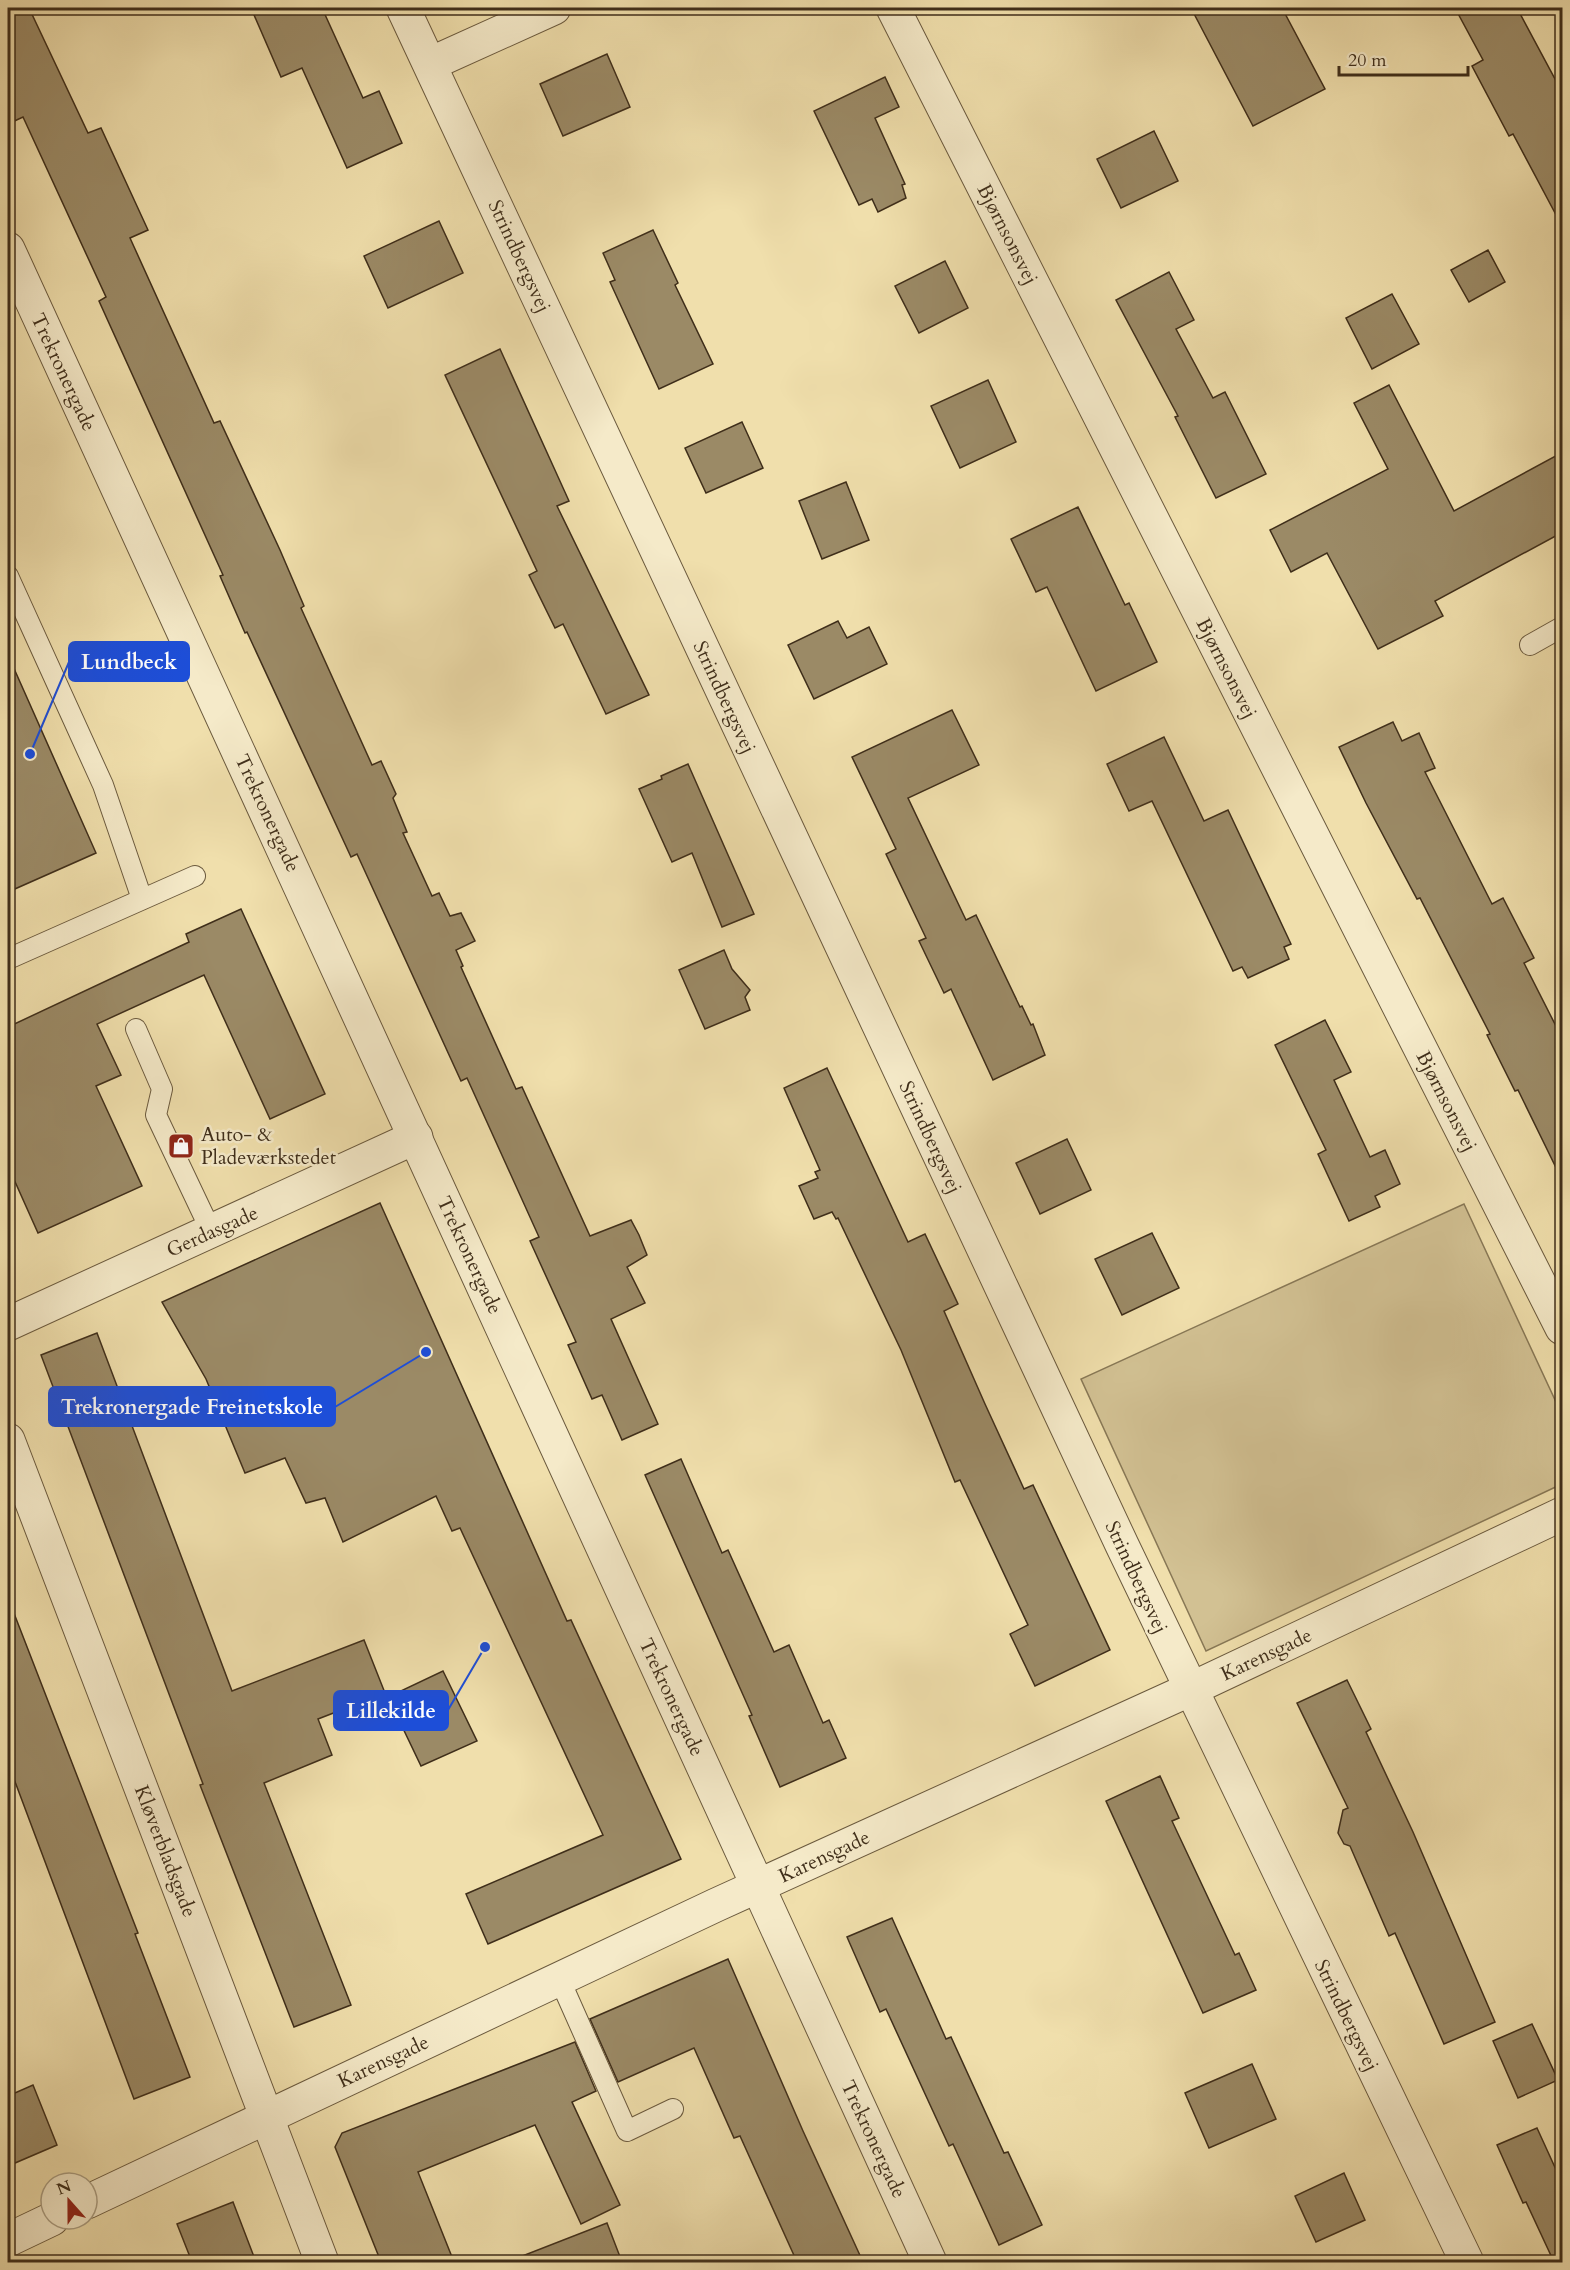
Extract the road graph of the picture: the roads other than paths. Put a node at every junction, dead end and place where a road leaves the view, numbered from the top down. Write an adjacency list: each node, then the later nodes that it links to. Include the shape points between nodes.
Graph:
1 (403, 8): 4 (street, Strindbergsvej)
2 (554, 8): 4 (street)
3 (892, 8): 16 (street, Bjørnsonsvej)
4 (430, 64): 19 (street, Strindbergsvej)
5 (8, 249): 13 (street, Trekronergade)
6 (8, 576): 10 (lane, via 104,785)
7 (1563, 627): 8 (lane)
8 (1530, 645)
9 (195, 876): 10 (lane)
10 (142, 899): 11 (lane)
11 (8, 959)
12 (136, 1029): 14 (lane, via 162,1089 156,1115)
13 (416, 1137): 14 (street, Gerdasgade); 20 (street, Trekronergade)
14 (211, 1231): 15 (street, Gerdasgade)
15 (8, 1324)
16 (1563, 1328)
17 (8, 1440): 23 (street, Kløverbladsgade)
18 (1563, 1514): 19 (street, Karensgade)
19 (1191, 1689): 20 (street, Karensgade); 29 (street, Strindbergsvej)
20 (758, 1886): 21 (street, Karensgade); 28 (street, Trekronergade)
21 (559, 1978): 22 (lane, via 627,2131); 23 (street, Karensgade)
22 (673, 2109)
23 (268, 2115): 24 (street, Karensgade); 27 (street, Kløverbladsgade)
24 (99, 2196)
25 (39, 2225): 26 (street)
26 (8, 2240)
27 (322, 2262)
28 (930, 2262)
29 (1467, 2262)

